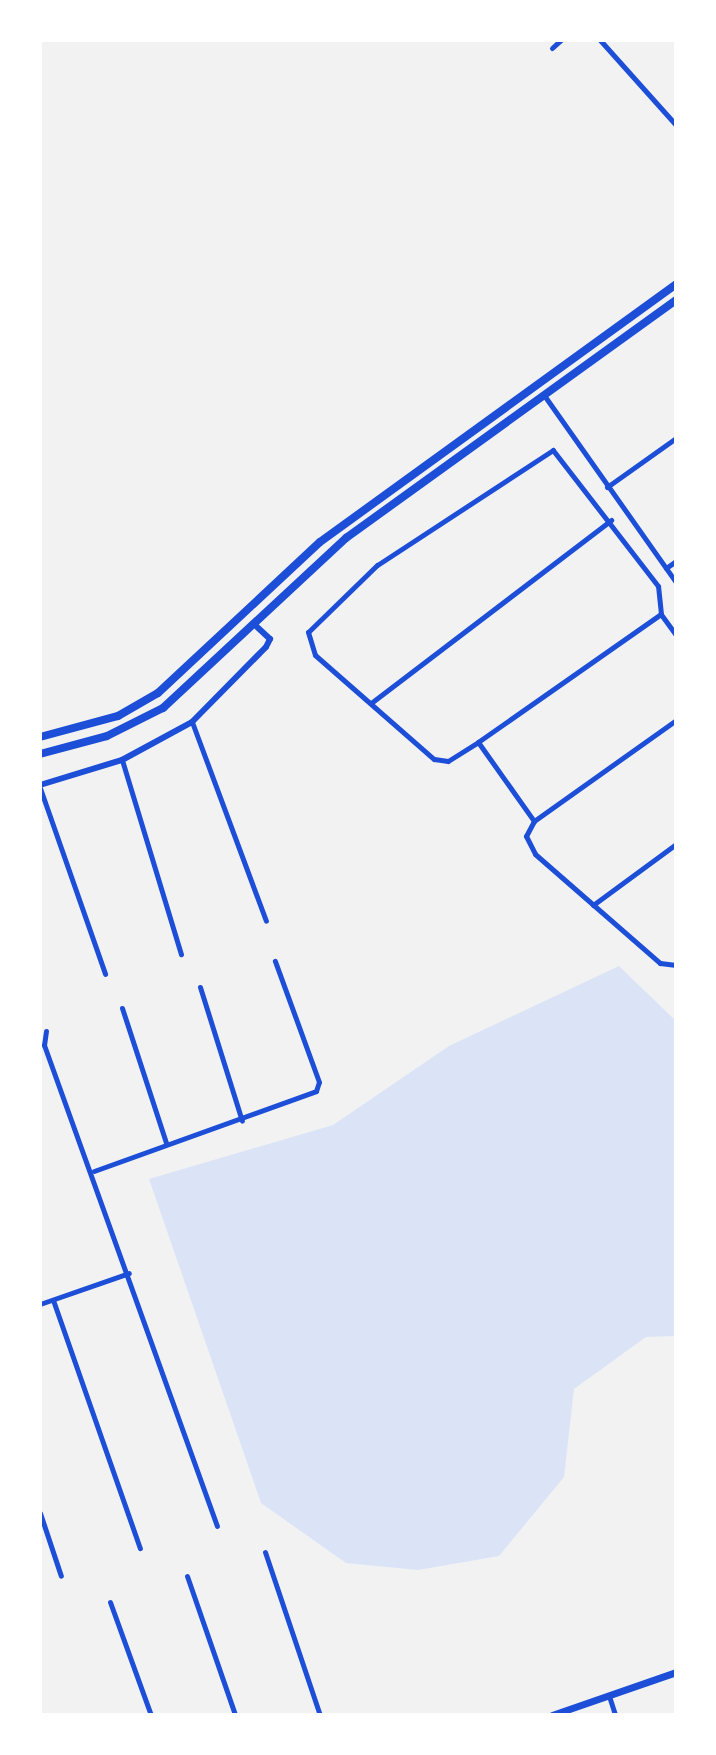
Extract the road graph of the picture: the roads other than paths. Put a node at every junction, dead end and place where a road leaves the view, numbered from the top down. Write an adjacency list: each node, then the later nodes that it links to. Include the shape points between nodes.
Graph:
1 (561, 40): 3 (street)
2 (600, 40): 4 (street)
3 (552, 48)
4 (676, 125)
5 (676, 284): 20 (main road, via 320,542 158,693 118,716)
6 (676, 300): 7 (main road)
7 (546, 398): 9 (street); 15 (main road, via 346,538)
8 (676, 438): 9 (street)
9 (607, 487): 12 (street)
10 (611, 520): 14 (street, via 658,586); 17 (street); 17 (street, via 553,450 377,565 311,625 309,641)
11 (676, 561): 12 (street)
12 (666, 568): 13 (street)
13 (676, 582)
14 (661, 614): 16 (street); 21 (street)
15 (255, 625): 19 (street, via 270,639 266,647); 22 (main road, via 149,716)
16 (676, 635)
17 (371, 703): 21 (street, via 440,762)
18 (676, 720): 25 (street)
19 (192, 722): 23 (street); 28 (street)
20 (40, 737)
21 (478, 742): 25 (street)
22 (40, 754)
23 (122, 760): 24 (street); 29 (street)
24 (40, 786): 32 (street)
25 (534, 821): 27 (street, via 527,843)
26 (676, 844): 27 (street)
27 (593, 905): 31 (street)
28 (266, 921)
29 (181, 954)
30 (275, 961): 36 (street, via 319,1082 309,1096)
31 (674, 965)
32 (105, 974)
33 (200, 987): 36 (street)
34 (122, 1008): 37 (street)
35 (46, 1031): 38 (street, via 44,1045)
36 (242, 1121): 37 (street)
37 (166, 1143): 38 (street)
38 (94, 1171): 39 (street)
39 (129, 1273): 40 (street); 43 (street)
40 (53, 1300): 41 (street); 44 (street)
41 (40, 1304)
42 (40, 1513): 46 (street)
43 (217, 1526)
44 (140, 1548)
45 (265, 1552): 53 (street)
46 (61, 1576)
47 (187, 1576): 52 (street)
48 (110, 1602): 51 (street)
49 (676, 1672): 50 (main road)
50 (609, 1696): 54 (main road); 55 (street)
51 (151, 1715)
52 (235, 1715)
53 (320, 1715)
54 (552, 1715)
55 (615, 1715)

